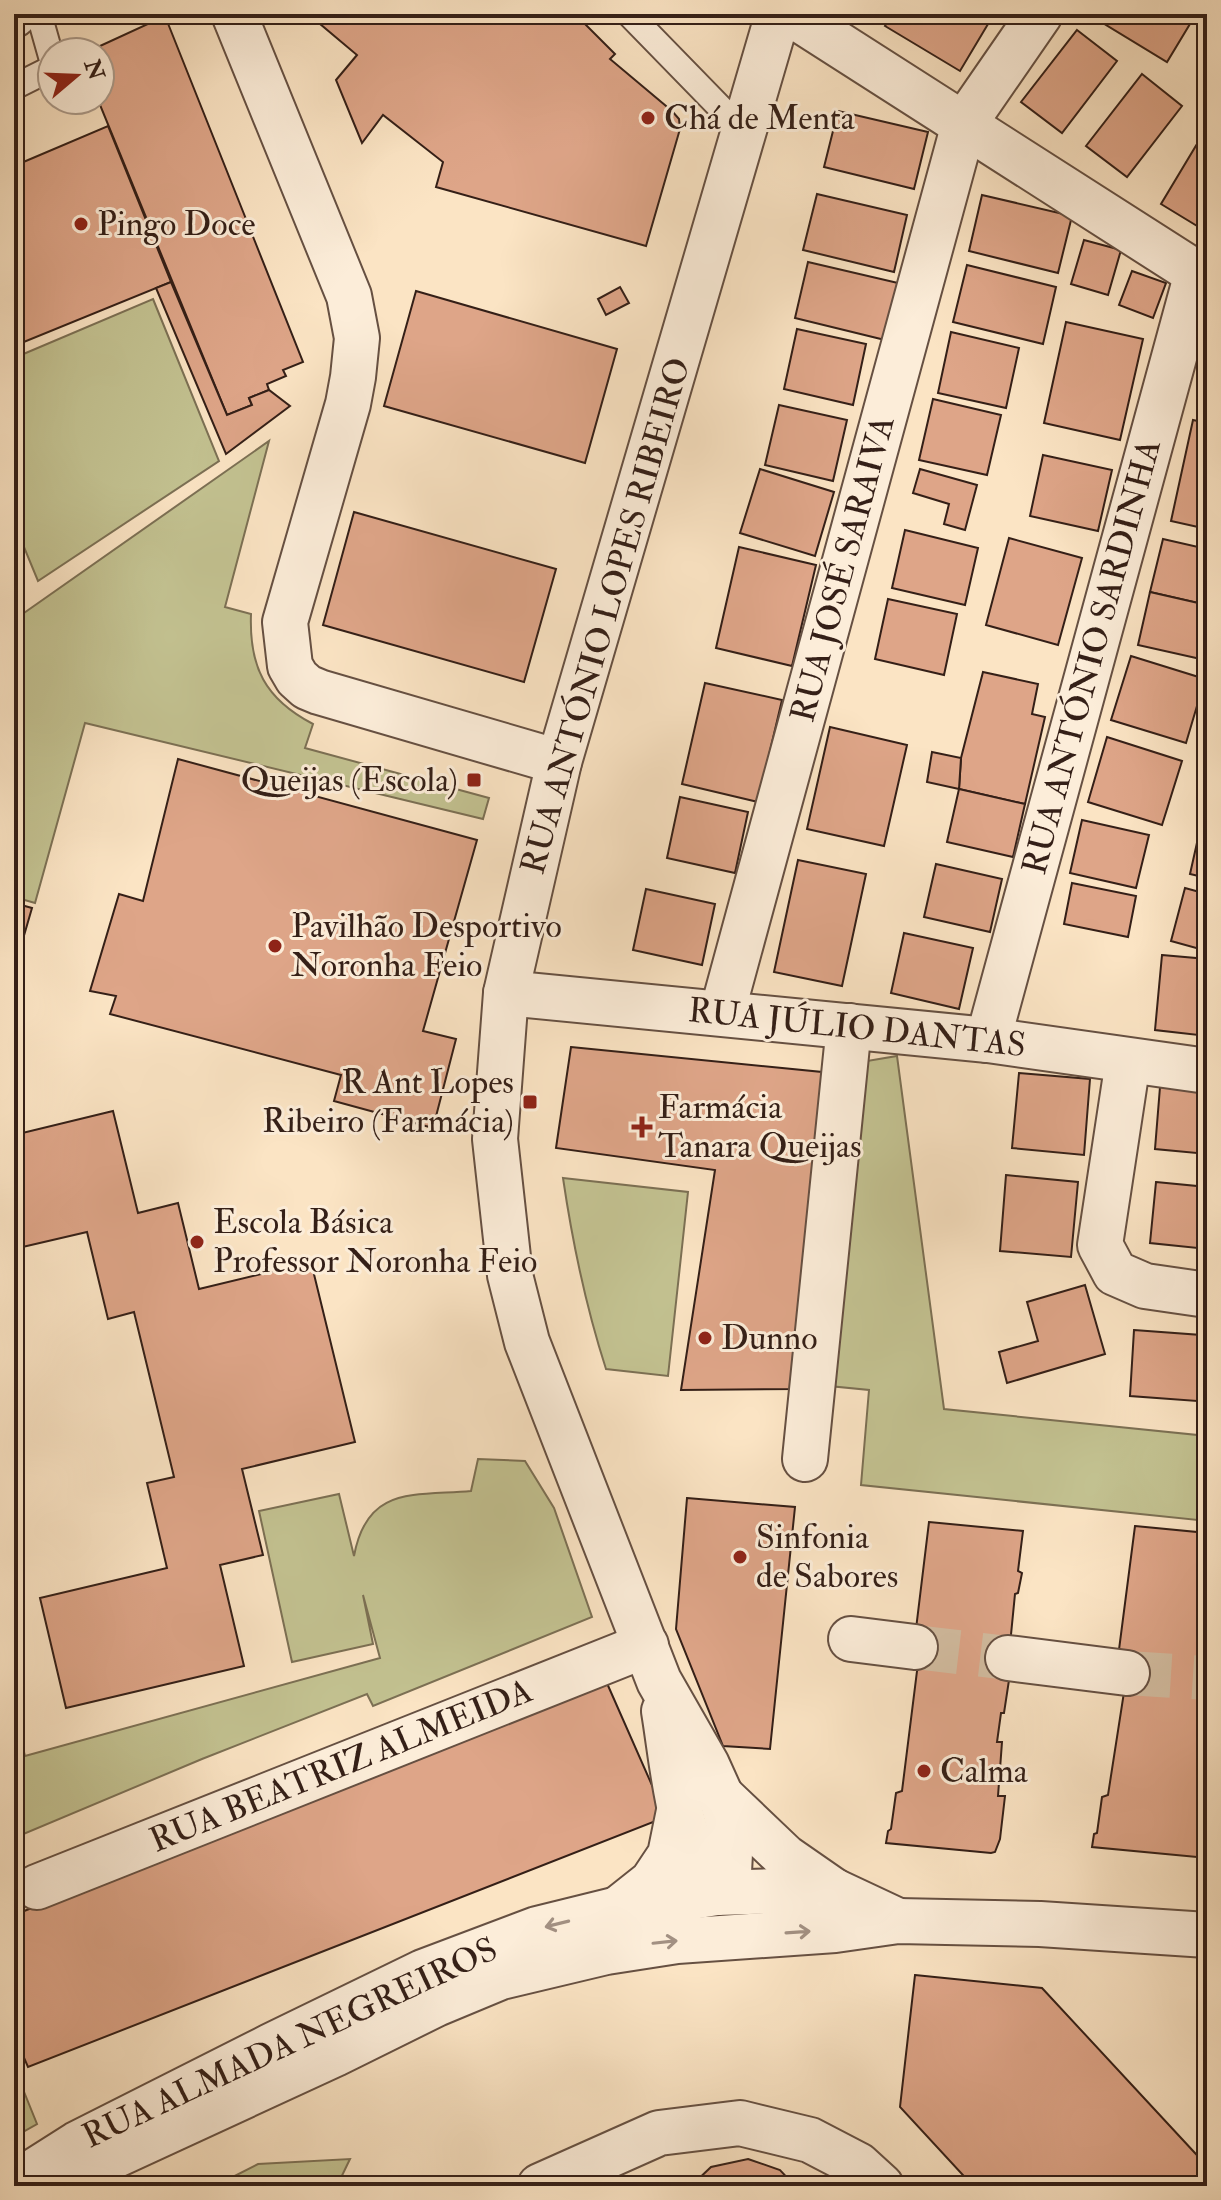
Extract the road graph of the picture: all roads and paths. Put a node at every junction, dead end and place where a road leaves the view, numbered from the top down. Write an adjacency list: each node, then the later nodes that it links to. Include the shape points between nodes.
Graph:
1 (39, 14): 7 (lane)
2 (234, 14): 13 (street, via 349,296 357,338 348,404 285,622 290,666 297,678 319,692)
3 (629, 14): 11 (lane)
4 (778, 14): 11 (street, RUA ANTÓNIO LOPES RIBEIRO)
5 (791, 14): 10 (street)
6 (1040, 14): 10 (street, RUA JOSÉ SARAIVA)
7 (45, 36)
8 (36, 76): 9 (lane)
9 (14, 87)
10 (964, 124): 12 (street); 15 (street, RUA JOSÉ SARAIVA)
11 (744, 132): 13 (street, RUA ANTÓNIO LOPES RIBEIRO)
12 (1202, 276): 17 (street, RUA ANTÓNIO SARDINHA)
13 (559, 762): 14 (street, RUA ANTÓNIO LOPES RIBEIRO)
14 (506, 993): 15 (street, RUA JÚLIO DANTAS); 25 (street, RUA ANTÓNIO LOPES RIBEIRO, via 495,1139 510,1275 538,1374)
15 (722, 1013): 16 (street, RUA JÚLIO DANTAS)
16 (849, 1026): 17 (street, RUA JÚLIO DANTAS); 21 (street)
17 (988, 1040): 18 (street, RUA JÚLIO DANTAS)
18 (1128, 1061): 19 (street, RUA JÚLIO DANTAS); 20 (street, via 1100,1245 1115,1273 1145,1286)
19 (1207, 1071)
20 (1207, 1295)
21 (805, 1459)
22 (851, 1639): 23 (street)
23 (915, 1647)
24 (1008, 1658): 26 (street)
25 (653, 1663): 27 (street, RUA ANTÓNIO LOPES RIBEIRO); 28 (street, RUA ANTÓNIO LOPES RIBEIRO); 29 (street, RUA BEATRIZ ALMEIDA)
26 (1127, 1673)
27 (721, 1796): 30 (street, RUA ANTÓNIO LOPES RIBEIRO, via 785,1857); 31 (street, RUA ANTÓNIO LOPES RIBEIRO, via 731,1834 729,1872)
28 (679, 1811): 31 (street, RUA ANTÓNIO LOPES RIBEIRO, via 702,1876); 32 (street, RUA ANTÓNIO LOPES RIBEIRO, via 670,1855 652,1882)
29 (37, 1887)
30 (834, 1891): 31 (street, RUA ALMADA NEGREIROS); 33 (street, RUA ANTÓNIO LOPES RIBEIRO)
31 (716, 1893): 32 (street, RUA ALMADA NEGREIROS); 35 (street)
32 (618, 1909): 36 (street, RUA ALMADA NEGREIROS, one-way to 36, via 537,1929 423,1972 77,2144)
33 (898, 1921): 34 (street); 35 (street, RUA ALMADA NEGREIROS, one-way to 33)
34 (1207, 1935)
35 (720, 1938): 38 (street, RUA ALMADA NEGREIROS, one-way to 35, via 501,1977 641,1945)
36 (14, 2184)
37 (546, 2185): 39 (street, via 659,2133 740,2123 810,2140 858,2165)
38 (49, 2186)
39 (881, 2186)

